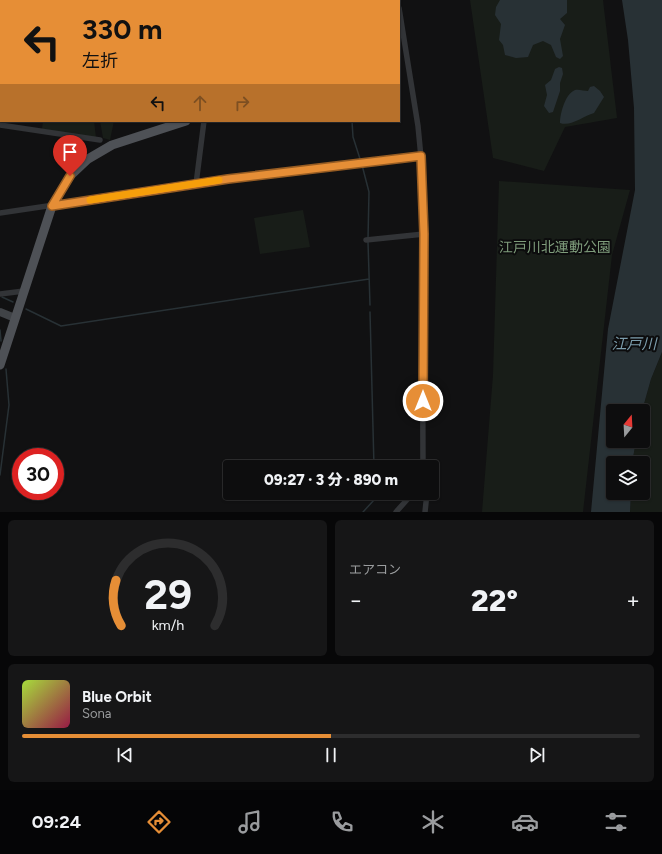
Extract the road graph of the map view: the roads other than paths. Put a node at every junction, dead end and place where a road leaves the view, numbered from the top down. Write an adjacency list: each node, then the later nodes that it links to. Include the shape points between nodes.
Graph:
1 (400, 14): 6 (street)
2 (183, 122): 8 (main road, via 112,145 95,155 70,176)
3 (204, 122): 7 (street)
4 (0, 125): 5 (street)
5 (100, 140)
6 (421, 156): 7 (street); 10 (street)
7 (196, 184): 8 (street)
8 (52, 206): 9 (street); 12 (main road)
9 (0, 213)
10 (424, 234): 11 (street); 17 (street)
11 (366, 240)
12 (24, 291): 13 (street); 15 (main road)
13 (0, 294)
14 (0, 312): 15 (street)
15 (16, 318): 16 (main road)
16 (0, 364)
17 (423, 460)
18 (407, 500): 20 (street)
19 (426, 500): 21 (street)
20 (396, 512)
21 (425, 512)

